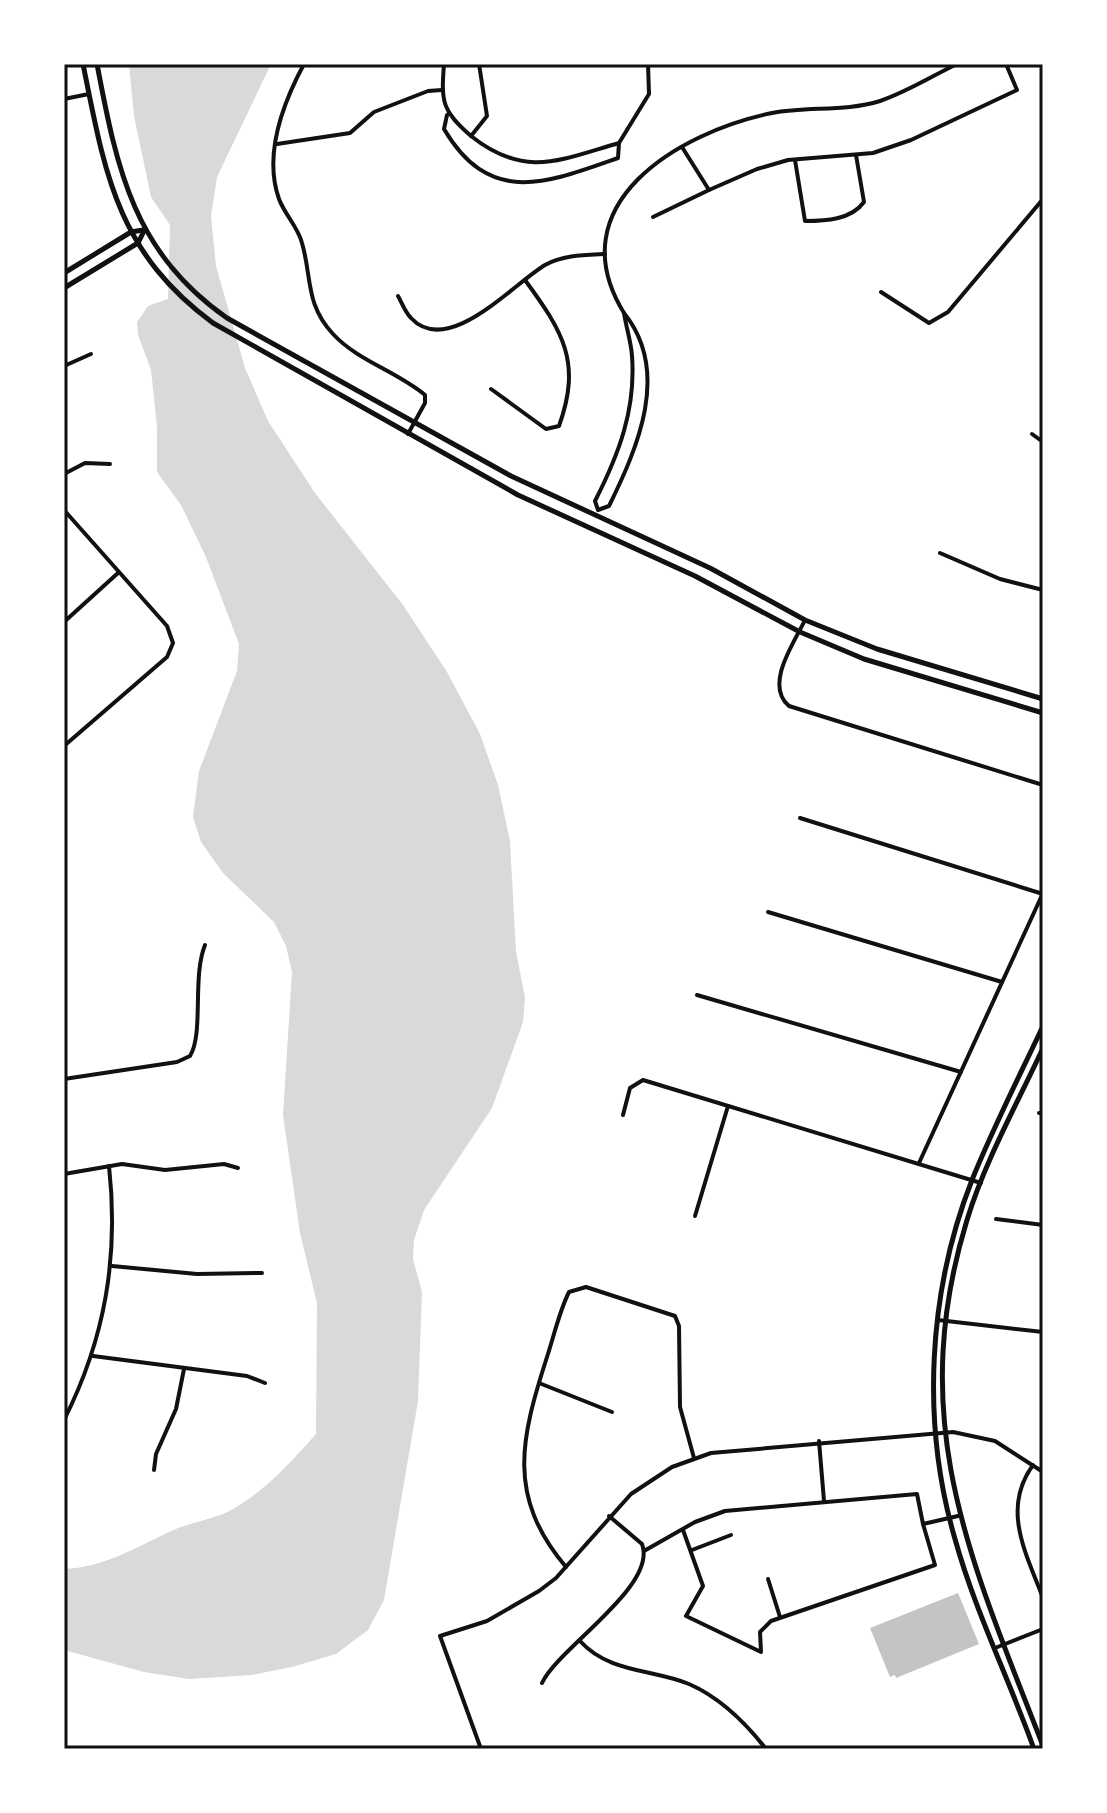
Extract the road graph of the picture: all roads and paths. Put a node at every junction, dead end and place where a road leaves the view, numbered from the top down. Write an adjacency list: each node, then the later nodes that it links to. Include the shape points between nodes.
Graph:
1 (83, 64): 10 (main road)
2 (97, 64): 22 (main road, via 118,163)
3 (304, 64): 15 (street, via 281,113)
4 (444, 64): 9 (street)
5 (479, 64): 13 (street, via 487,116)
6 (648, 64): 14 (street, via 649,94)
7 (957, 64): 16 (street, via 881,100 768,114)
8 (1006, 64): 17 (street, via 1017,90 911,140)
9 (442, 90): 12 (street); 15 (street, via 374,112 350,133)
10 (89, 94): 11 (street); 23 (main road, via 106,177)
11 (64, 99)
12 (447, 115): 13 (street); 14 (street, via 444,129 459,155 513,182 553,180 618,158)
13 (471, 136): 14 (street, via 489,150 523,163 555,163)
14 (619, 143)
15 (277, 144): 35 (street, via 278,197 298,233 314,304 332,332 425,395)
16 (682, 147): 19 (street); 25 (street, via 634,180 619,199)
17 (856, 155): 18 (street); 18 (street, via 864,202 850,214 825,221 805,221)
18 (795, 160): 19 (street, via 757,169)
19 (709, 190): 21 (street)
20 (1043, 199): 29 (street, via 948,312 929,323)
21 (653, 217)
22 (144, 230): 23 (main road); 24 (main road); 35 (main road, via 164,261 202,300)
23 (131, 232): 24 (main road); 26 (main road)
24 (138, 243): 28 (main road); 36 (main road, via 200,313)
25 (605, 254): 27 (street, via 547,263); 31 (street, via 609,283)
26 (64, 273)
27 (524, 280): 30 (street, via 474,319 448,329 428,328 411,319); 34 (street, via 557,324 569,357 568,399 559,426 546,429)
28 (64, 288)
29 (881, 292)
30 (398, 296)
31 (624, 313): 31 (street, via 632,351 631,400 623,441 595,501 598,510 609,506 638,448 647,400 644,349)
32 (91, 354): 33 (street)
33 (64, 366)
34 (491, 389)
35 (414, 423): 36 (street); 45 (main road)
36 (408, 434): 47 (main road, via 518,495 695,576)
37 (1032, 434): 38 (street)
38 (1043, 442)
39 (110, 464): 40 (street, via 85,463)
40 (64, 474)
41 (64, 510): 43 (street)
42 (940, 553): 44 (street, via 1000,579)
43 (118, 573): 46 (street); 50 (street, via 167,626 171,649)
44 (1043, 590)
45 (805, 620): 47 (street); 48 (main road, via 877,649)
46 (64, 622)
47 (800, 632): 49 (main road, via 891,668); 51 (street, via 779,685 782,701 789,706)
48 (1043, 699)
49 (1043, 713)
50 (64, 746)
51 (1043, 785)
52 (800, 818): 53 (street)
53 (1043, 894): 56 (street)
54 (768, 912): 56 (street)
55 (205, 945): 61 (street, via 197,964 190,1056)
56 (1002, 982): 60 (street)
57 (697, 995): 60 (street)
58 (1043, 1026): 68 (main road)
59 (1043, 1048): 69 (main road)
60 (961, 1072): 64 (street)
61 (64, 1079)
62 (728, 1106): 63 (street, via 643,1080 630,1088); 64 (street); 70 (street)
63 (623, 1115)
64 (919, 1163): 68 (street)
65 (109, 1166): 66 (street); 67 (street); 73 (street)
66 (238, 1168)
67 (64, 1174)
68 (972, 1180): 69 (street); 75 (main road)
69 (981, 1183): 76 (main road, via 962,1236)
70 (695, 1216)
71 (996, 1219): 72 (street)
72 (1043, 1225)
73 (112, 1266): 74 (street, via 197,1274); 78 (street)
74 (262, 1273)
75 (937, 1320): 76 (street); 85 (main road)
76 (946, 1321): 77 (street); 84 (main road)
77 (1043, 1332)
78 (93, 1356): 79 (street); 83 (street)
79 (184, 1369): 80 (street); 89 (street)
80 (265, 1383)
81 (539, 1383): 82 (street); 87 (street, via 566,1297 573,1290 586,1287 669,1313 679,1326 680,1407); 100 (street, via 524,1439 527,1485 538,1531)
82 (612, 1412)
83 (64, 1420)
84 (944, 1431): 85 (street); 88 (street, via 995,1441); 93 (main road)
85 (936, 1432): 86 (street); 94 (main road)
86 (819, 1441): 87 (street); 91 (street)
87 (694, 1458): 92 (street, via 643,1485)
88 (1033, 1465): 90 (street); 102 (street, via 1020,1488 1016,1517)
89 (154, 1470)
90 (1043, 1472)
91 (824, 1501): 95 (street, via 917,1494); 96 (street, via 725,1511)
92 (609, 1516): 99 (street); 100 (street)
93 (958, 1516): 94 (street); 107 (main road)
94 (949, 1518): 95 (street); 108 (main road)
95 (923, 1524): 103 (street, via 935,1565)
96 (683, 1530): 98 (street); 99 (street)
97 (731, 1535): 98 (street)
98 (692, 1550): 103 (street, via 703,1586 686,1616 761,1652 762,1626)
99 (644, 1551): 106 (street, via 641,1570)
100 (566, 1567): 111 (street, via 516,1606 440,1636)
101 (768, 1579): 103 (street)
102 (1043, 1598)
103 (780, 1617)
104 (1042, 1630): 105 (street); 107 (street)
105 (1043, 1636)
106 (580, 1641): 109 (street, via 549,1667); 112 (street, via 614,1664 674,1679 707,1694 738,1715)
107 (1003, 1645): 108 (street); 110 (main road)
108 (995, 1648): 113 (main road)
109 (542, 1683)
110 (1043, 1746)
111 (481, 1749)
112 (766, 1749)
113 (1034, 1749)

